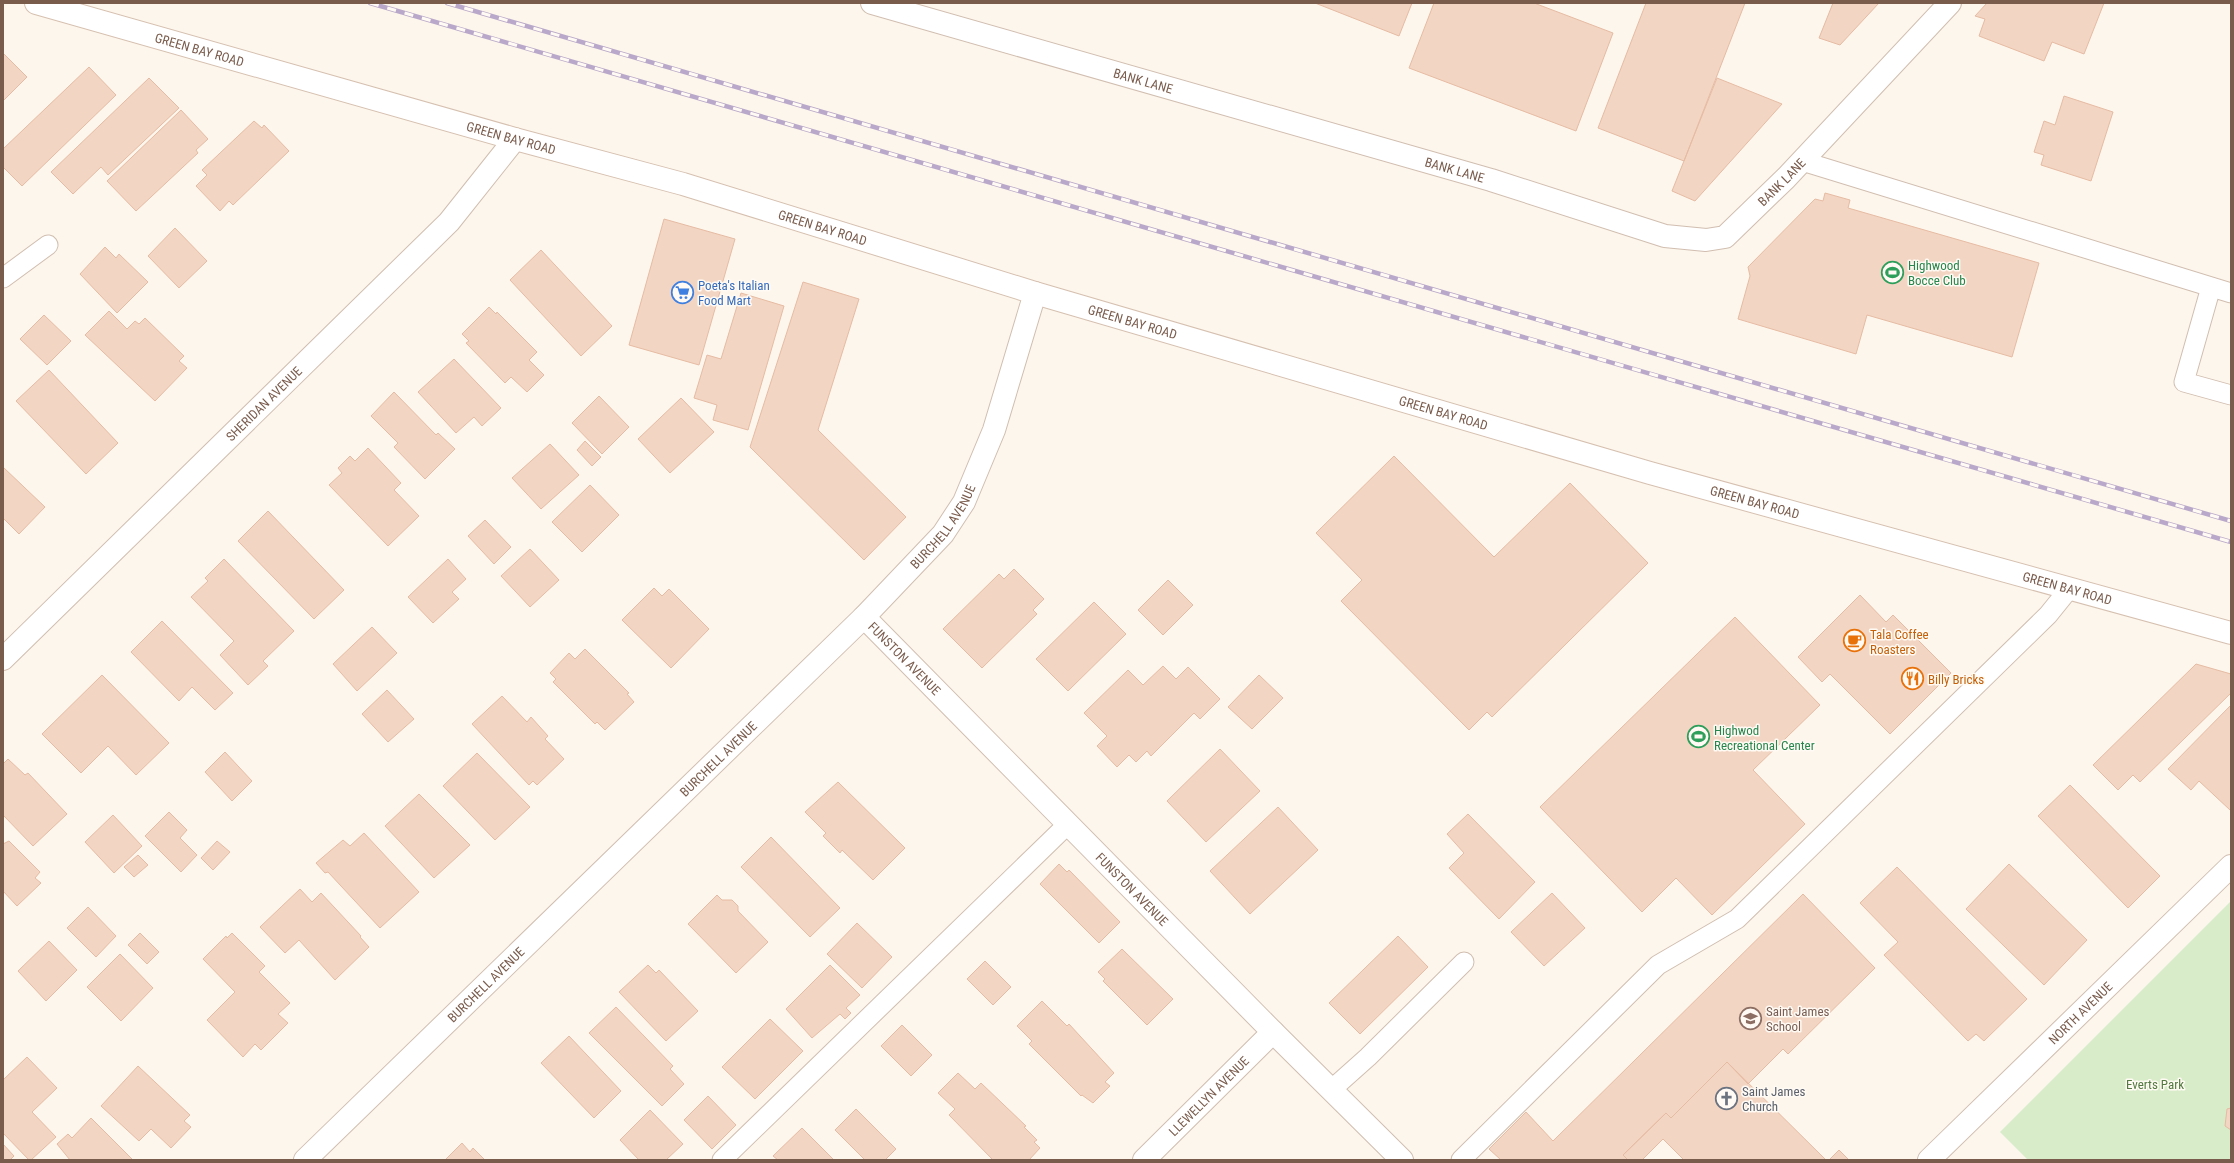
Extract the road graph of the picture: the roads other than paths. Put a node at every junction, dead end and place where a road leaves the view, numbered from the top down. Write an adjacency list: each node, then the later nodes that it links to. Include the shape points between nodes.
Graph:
1 (36, 3): 4 (street, GREEN BAY ROAD)
2 (872, 3): 5 (street, BANK LANE, via 1491,180 1665,236 1706,240 1725,236)
3 (1950, 3): 5 (street, BANK LANE)
4 (514, 139): 9 (street, GREEN BAY ROAD, via 683,184); 15 (street, SHERIDAN AVENUE, via 449,222)
5 (1802, 161): 8 (lane)
6 (48, 244): 7 (lane)
7 (3, 278)
8 (2211, 287): 10 (lane); 11 (lane, via 2184,382)
9 (1035, 293): 12 (street, GREEN BAY ROAD, via 1643,471); 13 (street, BURCHELL AVENUE, via 994,430 964,502 942,534)
10 (2231, 293)
11 (2231, 395)
12 (2068, 589): 14 (street, GREEN BAY ROAD); 25 (lane, via 2048,616 1737,919 1658,965)
13 (864, 617): 16 (street, FUNSTON AVENUE); 21 (street, BURCHELL AVENUE)
14 (2231, 633)
15 (3, 659)
16 (1068, 824): 19 (street, FUNSTON AVENUE); 22 (lane)
17 (2231, 866): 26 (street, NORTH AVENUE)
18 (1464, 962): 20 (lane)
19 (1273, 1032): 20 (street, FUNSTON AVENUE); 23 (street, LLEWELLYN AVENUE)
20 (1331, 1090): 24 (street, FUNSTON AVENUE)
21 (304, 1160)
22 (722, 1160)
23 (1144, 1160)
24 (1402, 1160)
25 (1461, 1160)
26 (1929, 1160)

